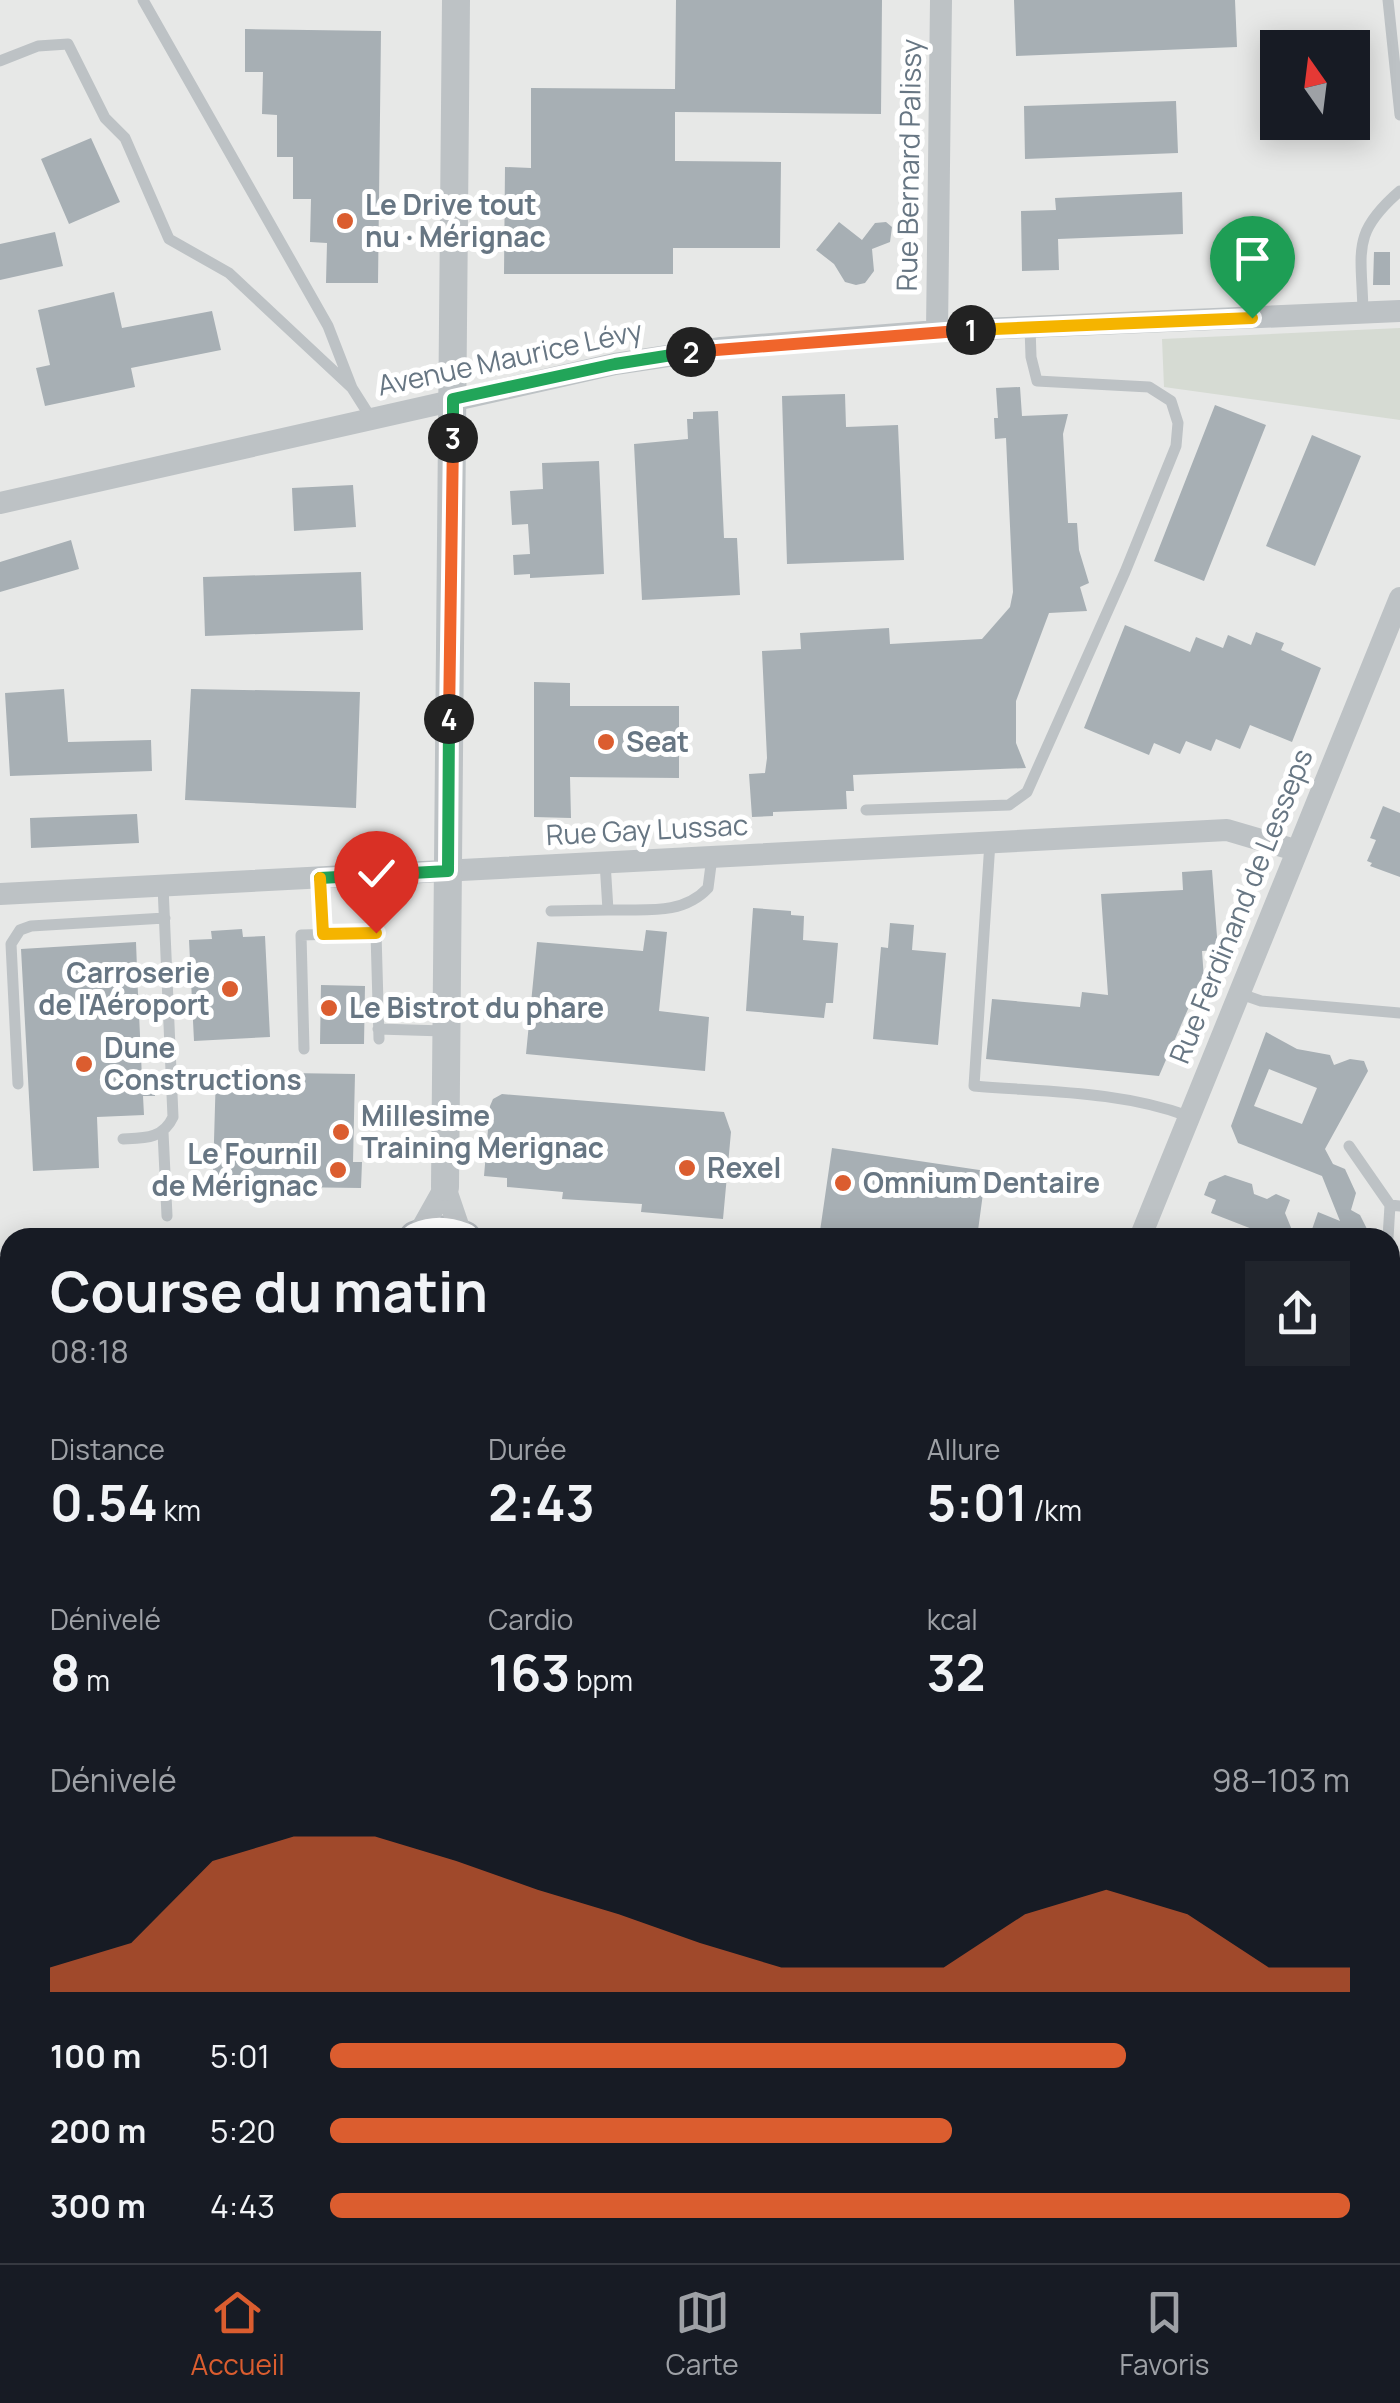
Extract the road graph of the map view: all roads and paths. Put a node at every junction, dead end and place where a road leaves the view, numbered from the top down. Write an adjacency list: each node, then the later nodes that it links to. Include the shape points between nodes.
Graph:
1 (144, 0): 12 (lane, via 328,326)
2 (456, 0): 13 (street)
3 (941, 0): 11 (street, Rue Bernard Palissy)
4 (1388, 0): 6 (lane)
5 (0, 61): 12 (lane, via 38,46 68,44 104,118 125,138 168,238 229,272)
6 (1400, 115)
7 (1400, 191): 9 (lane, via 1373,214 1362,241)
8 (1400, 311): 9 (street, Avenue Maurice Lévy)
9 (1363, 313): 10 (street, Avenue Maurice Lévy)
10 (1030, 327): 11 (street, Avenue Maurice Lévy); 17 (lane, via 1037,381 1149,387 1170,401 1178,423 1176,446 1027,792 1009,805)
11 (937, 331): 13 (street, Avenue Maurice Lévy, via 721,348)
12 (352, 388): 14 (lane)
13 (453, 399): 14 (street, Avenue Maurice Lévy); 22 (street)
14 (371, 418): 15 (street, Avenue Maurice Lévy)
15 (0, 502)
16 (1400, 598): 19 (street, Rue Ferdinand de Lesseps)
17 (866, 810)
18 (990, 842): 19 (street, Rue Gay Lussac, via 1227,830); 20 (street, Rue Gay Lussac); 35 (lane, via 974,1086 1100,1096)
19 (1295, 850): 30 (street, Rue Ferdinand de Lesseps)
20 (712, 856): 21 (street, Rue Gay Lussac); 26 (lane, via 708,888 689,904)
21 (605, 862): 22 (street, Rue Gay Lussac); 26 (lane)
22 (448, 871): 23 (street, Rue Gay Lussac); 32 (street)
23 (320, 876): 24 (street, Rue Gay Lussac); 29 (lane)
24 (163, 885): 25 (street, Rue Gay Lussac); 28 (lane)
25 (0, 894)
26 (608, 910): 27 (lane)
27 (551, 912)
28 (164, 918): 34 (lane, via 31,926 14,936); 36 (lane, via 173,1109)
29 (323, 934): 32 (lane, via 376,933 379,1034); 33 (lane, via 301,935)
30 (1238, 993): 31 (lane, via 1261,1001); 35 (street, Rue Ferdinand de Lesseps)
31 (1400, 1013)
32 (447, 1031): 39 (street)
33 (304, 1049)
34 (18, 1084)
35 (1188, 1116): 44 (street, Rue Ferdinand de Lesseps)
36 (163, 1132): 37 (lane); 41 (lane)
37 (123, 1139)
38 (1349, 1146): 40 (lane)
39 (444, 1187): 42 (street); 43 (street)
40 (1395, 1205)
41 (166, 1216)
42 (421, 1228)
43 (460, 1228)
44 (1144, 1228)

